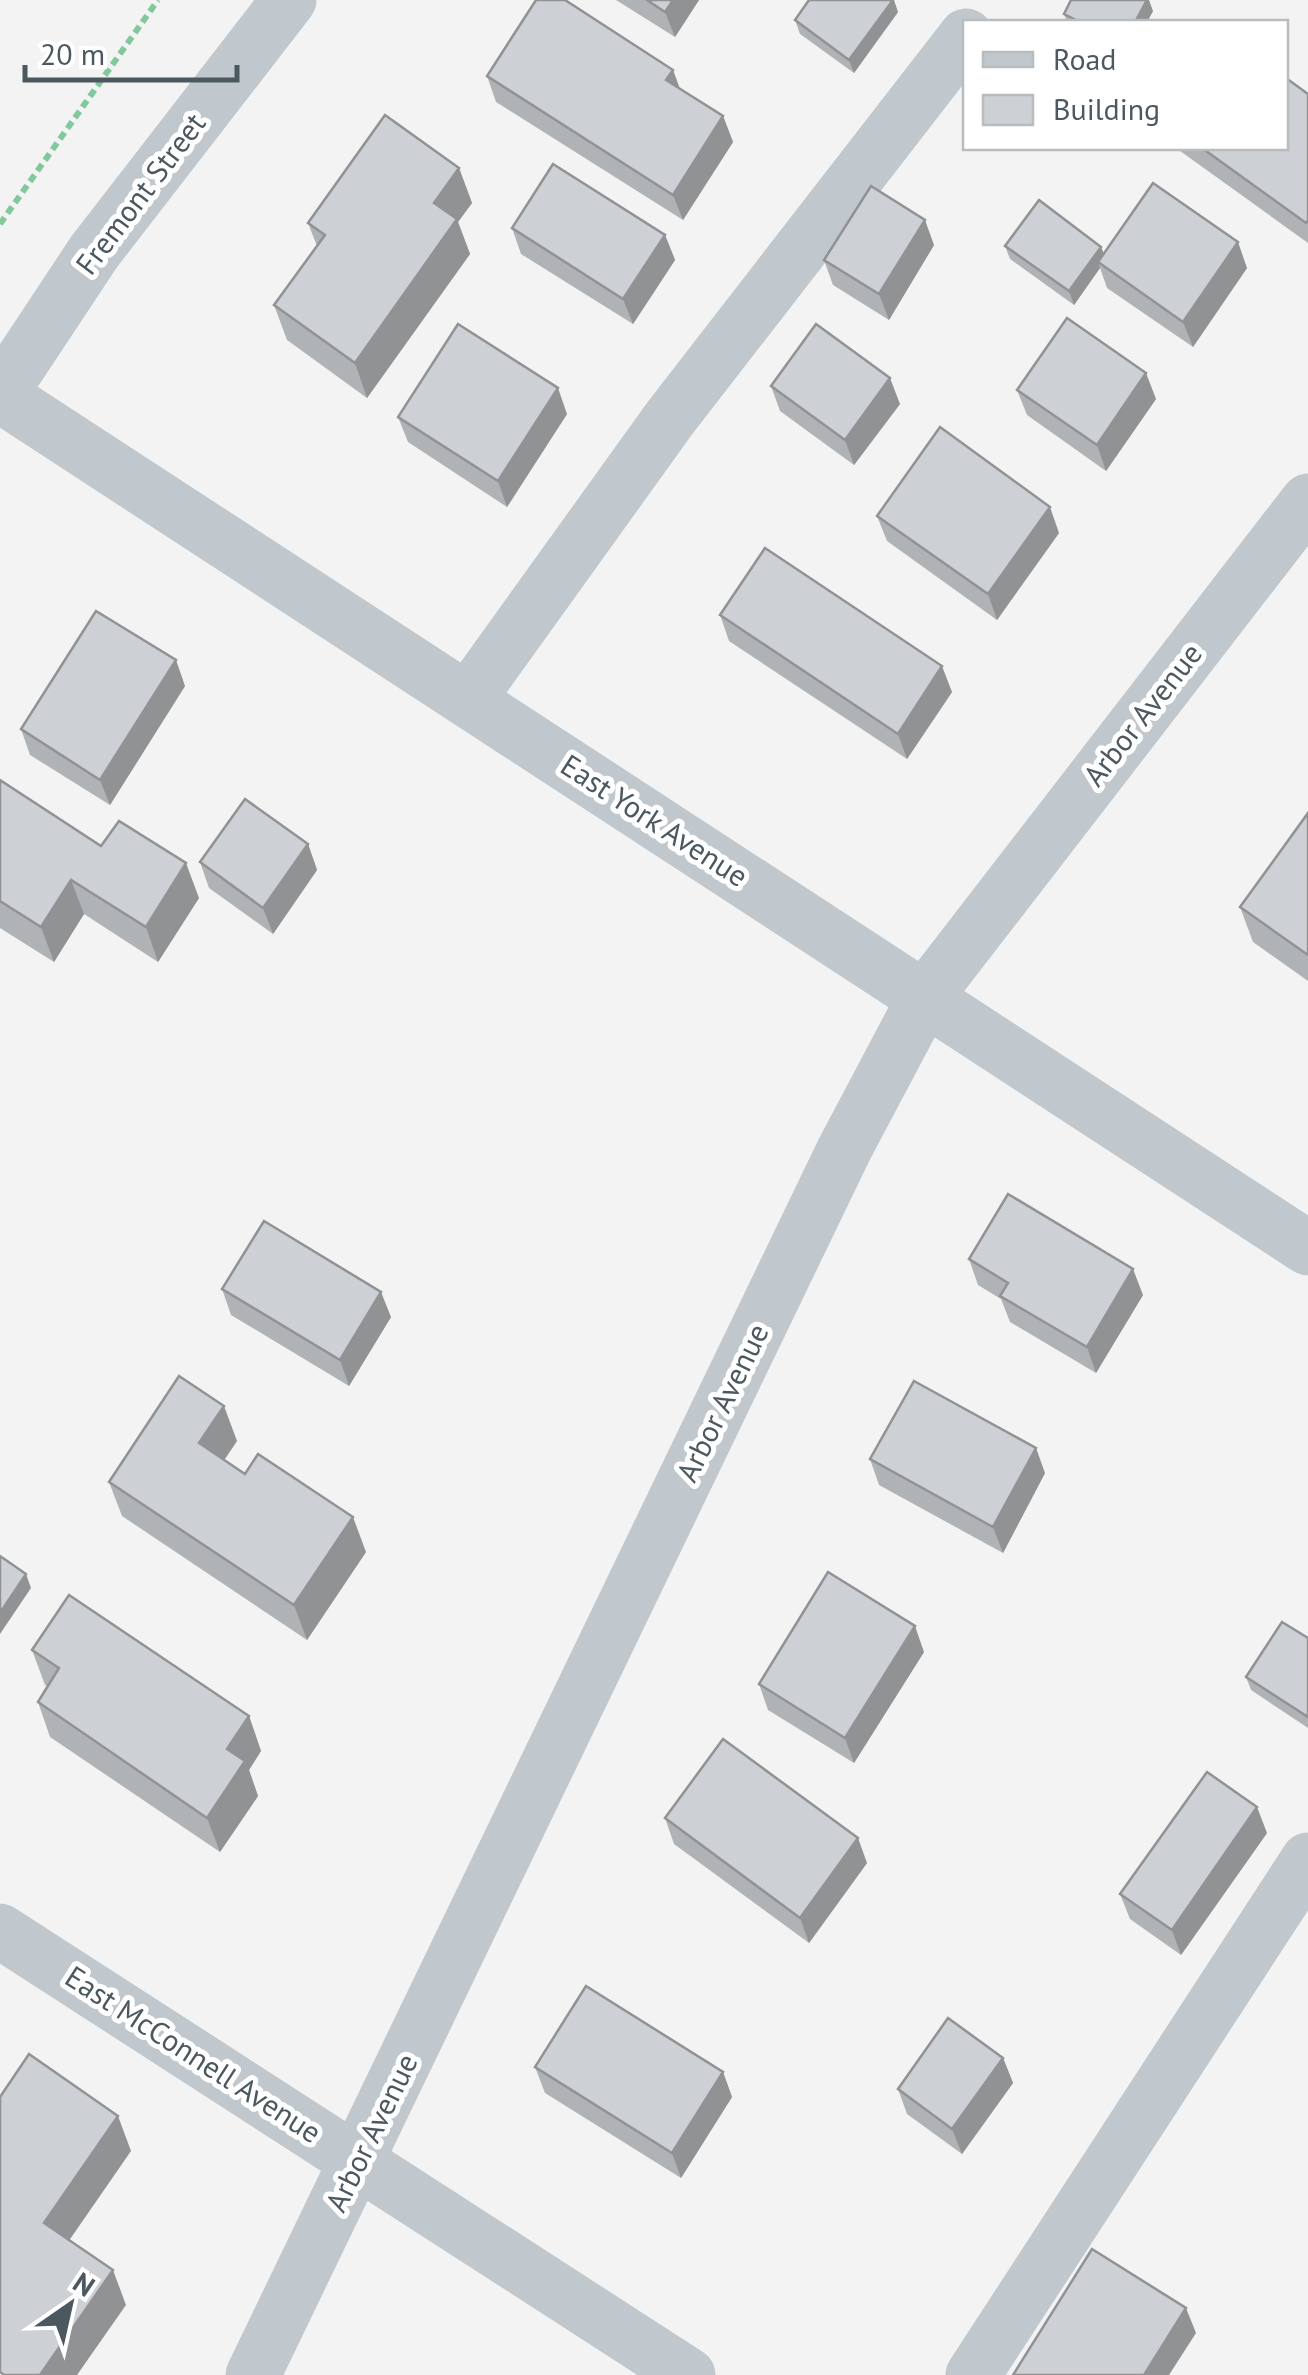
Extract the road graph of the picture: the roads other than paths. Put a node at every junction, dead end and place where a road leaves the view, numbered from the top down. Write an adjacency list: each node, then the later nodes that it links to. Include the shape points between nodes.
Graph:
1 (289, 0): 5 (street, Fremont Street, via 94,252)
2 (994, 0): 3 (street)
3 (978, 20)
4 (963, 40): 7 (street, via 670,418)
5 (0, 394): 7 (street, East York Avenue)
6 (1308, 502): 8 (street, Arbor Avenue)
7 (468, 699): 8 (street, East York Avenue)
8 (925, 997): 9 (street, East York Avenue); 12 (street, Arbor Avenue, via 844,1150)
9 (1308, 1248)
10 (1308, 1860): 15 (street)
11 (0, 1931): 12 (street, East McConnell Avenue)
12 (359, 2161): 13 (street, Arbor Avenue); 14 (street, East McConnell Avenue)
13 (253, 2375)
14 (688, 2375)
15 (973, 2375)

